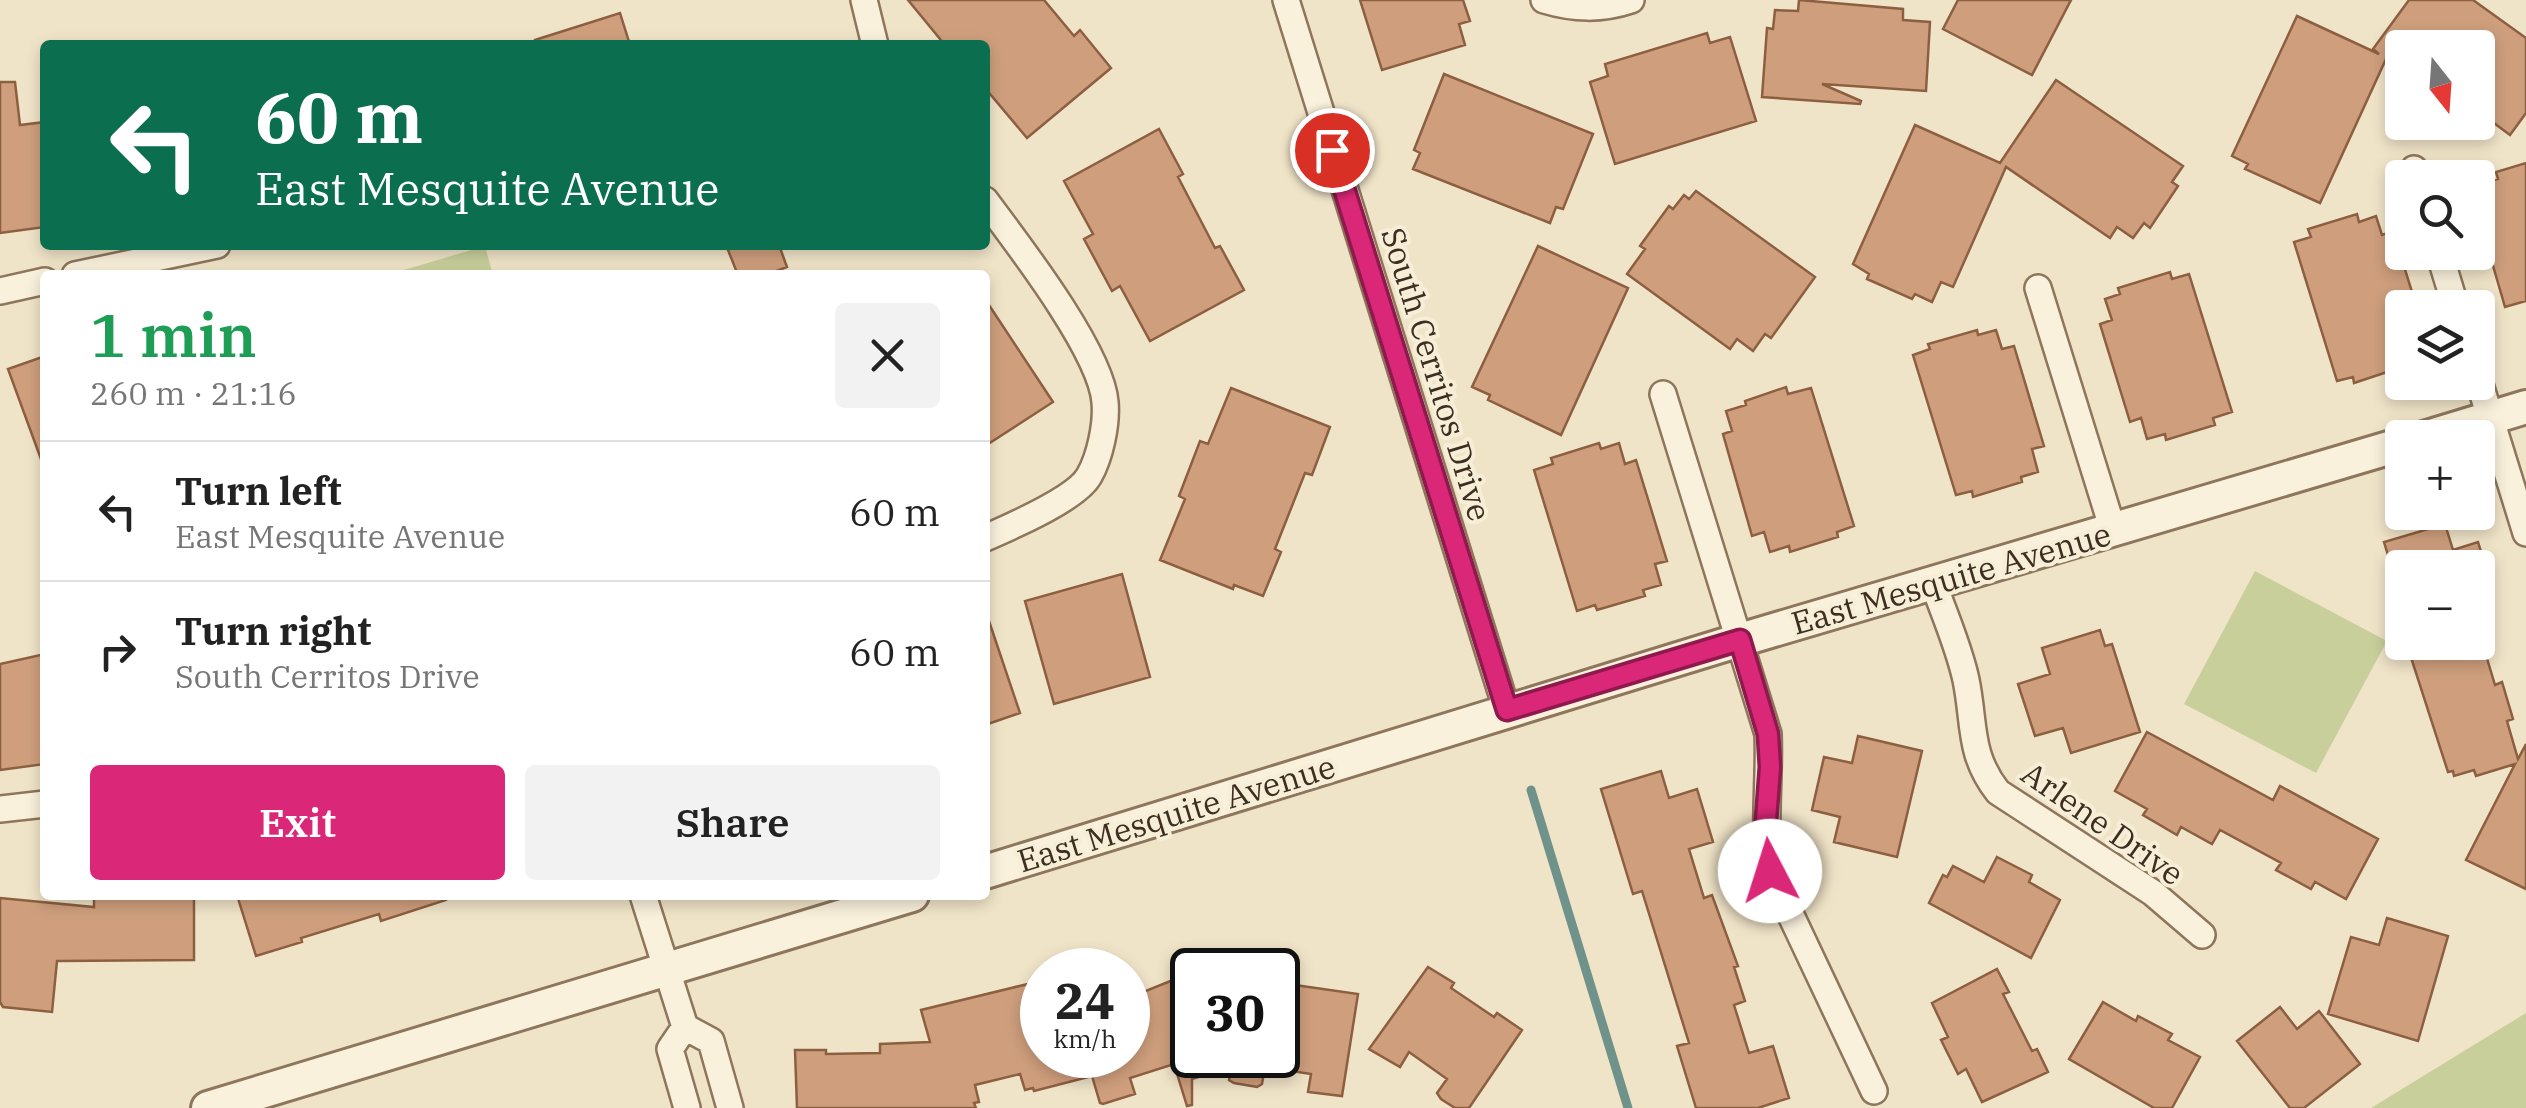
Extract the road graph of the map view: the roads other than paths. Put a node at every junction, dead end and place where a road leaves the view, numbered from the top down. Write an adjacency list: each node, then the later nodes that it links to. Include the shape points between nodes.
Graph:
1 (864, 0): 5 (street)
2 (1286, 0): 23 (street, South Cerritos Drive)
3 (1544, 0): 4 (street, via 1572,8)
4 (1631, 0)
5 (874, 40)
6 (990, 207): 20 (street, via 1063,311 1097,371 1105,402 1088,479 1044,511)
7 (194, 250): 8 (street)
8 (99, 270)
9 (40, 282): 11 (street)
10 (2038, 288): 18 (street)
11 (0, 291)
12 (1662, 394): 22 (street)
13 (2484, 400): 15 (street)
14 (2526, 407): 15 (street)
15 (2489, 418): 16 (street); 19 (street)
16 (2482, 420)
17 (2385, 449): 18 (street, East Mesquite Avenue)
18 (2114, 530): 21 (street, East Mesquite Avenue)
19 (2526, 533)
20 (990, 536)
21 (1933, 582): 22 (street, East Mesquite Avenue); 29 (street, Arlene Drive, via 1966,678 1982,773 1998,792 2153,893)
22 (1740, 640): 23 (street, East Mesquite Avenue); 32 (street, via 1768,734 1770,871)
23 (1507, 710): 26 (street, East Mesquite Avenue)
24 (40, 804): 25 (street)
25 (0, 808)
26 (990, 870)
27 (645, 900): 30 (street)
28 (896, 900): 30 (street)
29 (2202, 935)
30 (666, 971): 31 (street); 33 (street)
31 (685, 1026): 34 (street, via 670,1049); 35 (street, via 710,1041)
32 (1874, 1092)
33 (208, 1108)
34 (686, 1108)
35 (730, 1108)

